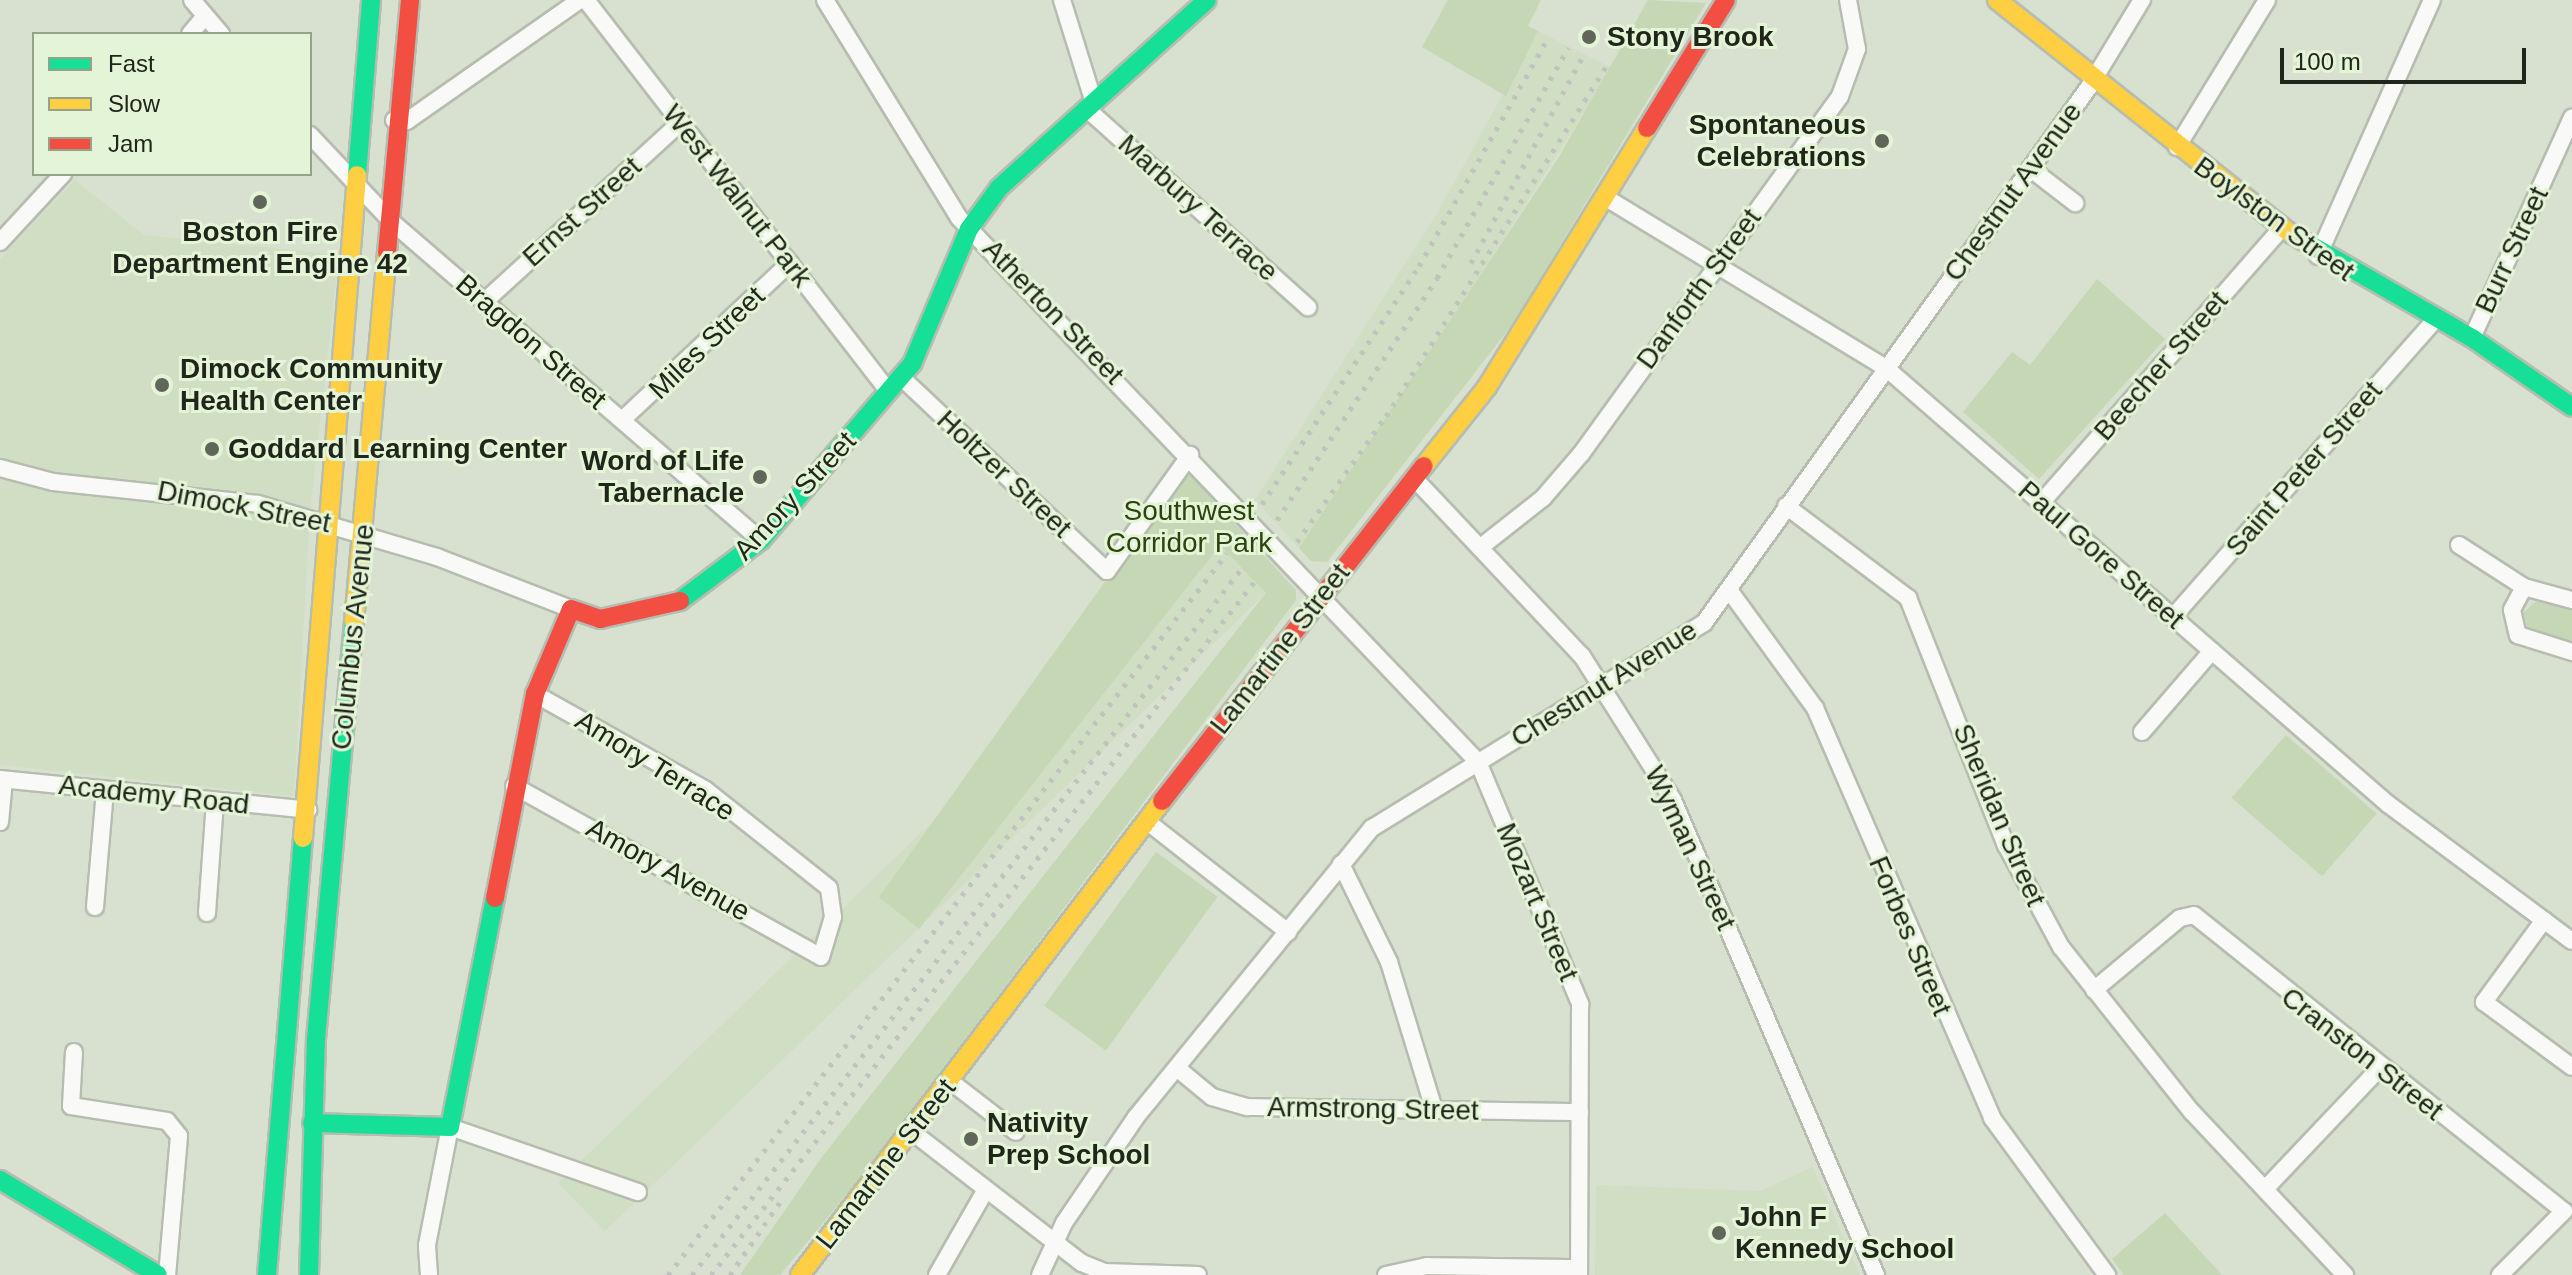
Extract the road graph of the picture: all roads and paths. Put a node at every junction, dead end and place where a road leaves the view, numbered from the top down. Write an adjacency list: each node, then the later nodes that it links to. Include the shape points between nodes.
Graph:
1 (192, 0): 14 (street)
2 (371, 0): 26 (street, Columbus Avenue)
3 (410, 0): 20 (street, Columbus Avenue)
4 (583, 0): 20 (street, via 407,121); 21 (street, West Walnut Park)
5 (825, 0): 30 (street, Atherton Street)
6 (1062, 0): 18 (street)
7 (1207, 0): 18 (street, Amory Street)
8 (1726, 0): 27 (street, Lamartine Street)
9 (1848, 0): 35 (street, Danforth Street, via 1857,39 1850,79)
10 (1997, 0): 17 (street, Boylston Street)
11 (2142, 0): 17 (street, Chestnut Avenue)
12 (2267, 0): 23 (street)
13 (2432, 0): 33 (street)
14 (205, 16): 15 (street); 16 (street)
15 (192, 32)
16 (219, 32)
17 (2096, 77): 23 (street, Boylston Street); 24 (street, Chestnut Avenue)
18 (1090, 106): 30 (street, Amory Street, via 1015,170); 37 (street, Marbury Terrace)
19 (2572, 118): 39 (street, Burr Street)
20 (394, 120): 29 (street, Columbus Avenue)
21 (681, 122): 34 (street, West Walnut Park); 36 (street, Ernst Street)
22 (312, 137): 26 (street, Bragdon Street)
23 (2177, 147): 31 (street, Boylston Street)
24 (2031, 169): 28 (street); 40 (street, Chestnut Avenue)
25 (61, 176): 32 (street)
26 (355, 187): 29 (street, Bragdon Street); 49 (street, Columbus Avenue)
27 (1608, 199): 35 (street, Paul Gore Street); 46 (street, Lamartine Street, via 1521,341)
28 (2075, 203)
29 (392, 222): 36 (street, Bragdon Street); 50 (street, Columbus Avenue)
30 (969, 229): 41 (street, Amory Street, via 941,310); 44 (street, Atherton Street)
31 (2281, 229): 33 (street, Boylston Street); 47 (street, Beecher Street)
32 (0, 242)
33 (2318, 256): 38 (street, Boylston Street)
34 (790, 263): 41 (street, West Walnut Park); 43 (street, Miles Street)
35 (1717, 264): 40 (street, Paul Gore Street); 53 (street, Danforth Street, via 1581,454 1543,498)
36 (484, 302): 43 (street, Bragdon Street)
37 (1308, 307)
38 (2434, 321): 39 (street, Boylston Street); 59 (street, Saint Peter Street)
39 (2472, 338): 42 (street, Boylston Street)
40 (1886, 368): 47 (street, Paul Gore Street); 48 (street, Chestnut Avenue)
41 (895, 385): 44 (street, Holtzer Street, via 1107,571); 51 (street, Amory Street)
42 (2572, 407)
43 (622, 420): 51 (street, Bragdon Street)
44 (1190, 455): 56 (street, Atherton Street)
45 (0, 468): 49 (street, Dimock Street, via 53,482 224,497)
46 (1414, 478): 53 (street, Wyman Street); 56 (street, Lamartine Street)
47 (2041, 503): 59 (street, Paul Gore Street)
48 (1786, 506): 55 (street, Chestnut Avenue); 80 (street, Sheridan Street, via 1887,577 1914,606 2013,860)
49 (327, 523): 50 (street, Dimock Street); 70 (street, Columbus Avenue)
50 (365, 535): 58 (street, Dimock Street); 88 (street, Columbus Avenue)
51 (761, 540): 58 (street, Amory Street, via 678,602 600,619)
52 (2459, 545): 54 (street)
53 (1482, 546): 62 (street, Wyman Street)
54 (2524, 587): 57 (street); 61 (street, via 2512,610 2518,635)
55 (1729, 590): 62 (street, Chestnut Avenue, via 1689,638); 110 (street, Forbes Street, via 1815,708 1985,1104)
56 (1321, 593): 65 (street, Mozart Street); 72 (street, Lamartine Street)
57 (2572, 600)
58 (571, 609): 63 (street)
59 (2173, 617): 60 (street, Paul Gore Street)
60 (2212, 651): 64 (street); 76 (street, Paul Gore Street, via 2388,804)
61 (2572, 652)
62 (1605, 686): 65 (street, Chestnut Avenue); 109 (street, Wyman Street, via 1673,800)
63 (535, 694): 67 (street); 79 (street, Amory Terrace, via 706,790 829,888 833,917)
64 (2142, 732)
65 (1478, 762): 73 (street, Chestnut Avenue, via 1383,818); 87 (street, Mozart Street, via 1580,1004)
66 (2, 780): 68 (street, Academy Road); 71 (street)
67 (514, 786): 79 (street, Amory Avenue); 89 (street, via 468,1066)
68 (105, 790): 69 (street, Academy Road); 74 (street)
69 (215, 801): 70 (street, Academy Road); 75 (street)
70 (308, 810): 100 (street, Columbus Avenue)
71 (0, 822)
72 (1149, 823): 77 (street); 85 (street, Lamartine Street)
73 (1341, 864): 77 (street, Chestnut Avenue); 86 (street, via 1389,962)
74 (95, 907)
75 (207, 913)
76 (2544, 920): 78 (street, Paul Gore Street); 82 (street, via 2484,1002)
77 (1288, 932): 84 (street, Chestnut Avenue)
78 (2572, 941)
79 (821, 957)
80 (2094, 990): 83 (street, Cranston Street, via 2180,918 2194,915); 93 (street, Sheridan Street, via 2192,1112)
81 (74, 1052): 99 (street, via 71,1106 167,1121 179,1136)
82 (2572, 1067)
83 (2380, 1068): 93 (street); 112 (street, Cranston Street, via 2564,1211)
84 (1178, 1069): 86 (street, Armstrong Street, via 1229,1105); 96 (street, Chestnut Avenue, via 1136,1117)
85 (950, 1081): 90 (street, Lamartine Street); 91 (street)
86 (1434, 1109): 87 (street, Armstrong Street)
87 (1580, 1112): 97 (street, Mozart Street)
88 (312, 1123): 89 (street); 101 (street, Columbus Avenue)
89 (450, 1127): 94 (street); 102 (street, via 427,1245)
90 (911, 1131): 95 (street); 103 (street, Lamartine Street)
91 (1016, 1132)
92 (0, 1180): 98 (street)
93 (2266, 1188): 111 (street, Sheridan Street)
94 (638, 1192)
95 (984, 1193): 96 (street); 104 (street)
96 (1053, 1247): 105 (street, Chestnut Avenue); 106 (street, via 1104,1272)
97 (1579, 1271): 108 (street, via 1427,1266)
98 (158, 1275)
99 (167, 1275)
100 (267, 1275)
101 (309, 1275)
102 (429, 1275)
103 (800, 1275)
104 (937, 1275)
105 (1040, 1275)
106 (1177, 1275): 107 (street)
107 (1198, 1275)
108 (1386, 1275)
109 (1876, 1275)
110 (2107, 1275)
111 (2345, 1275)
112 (2500, 1275)

